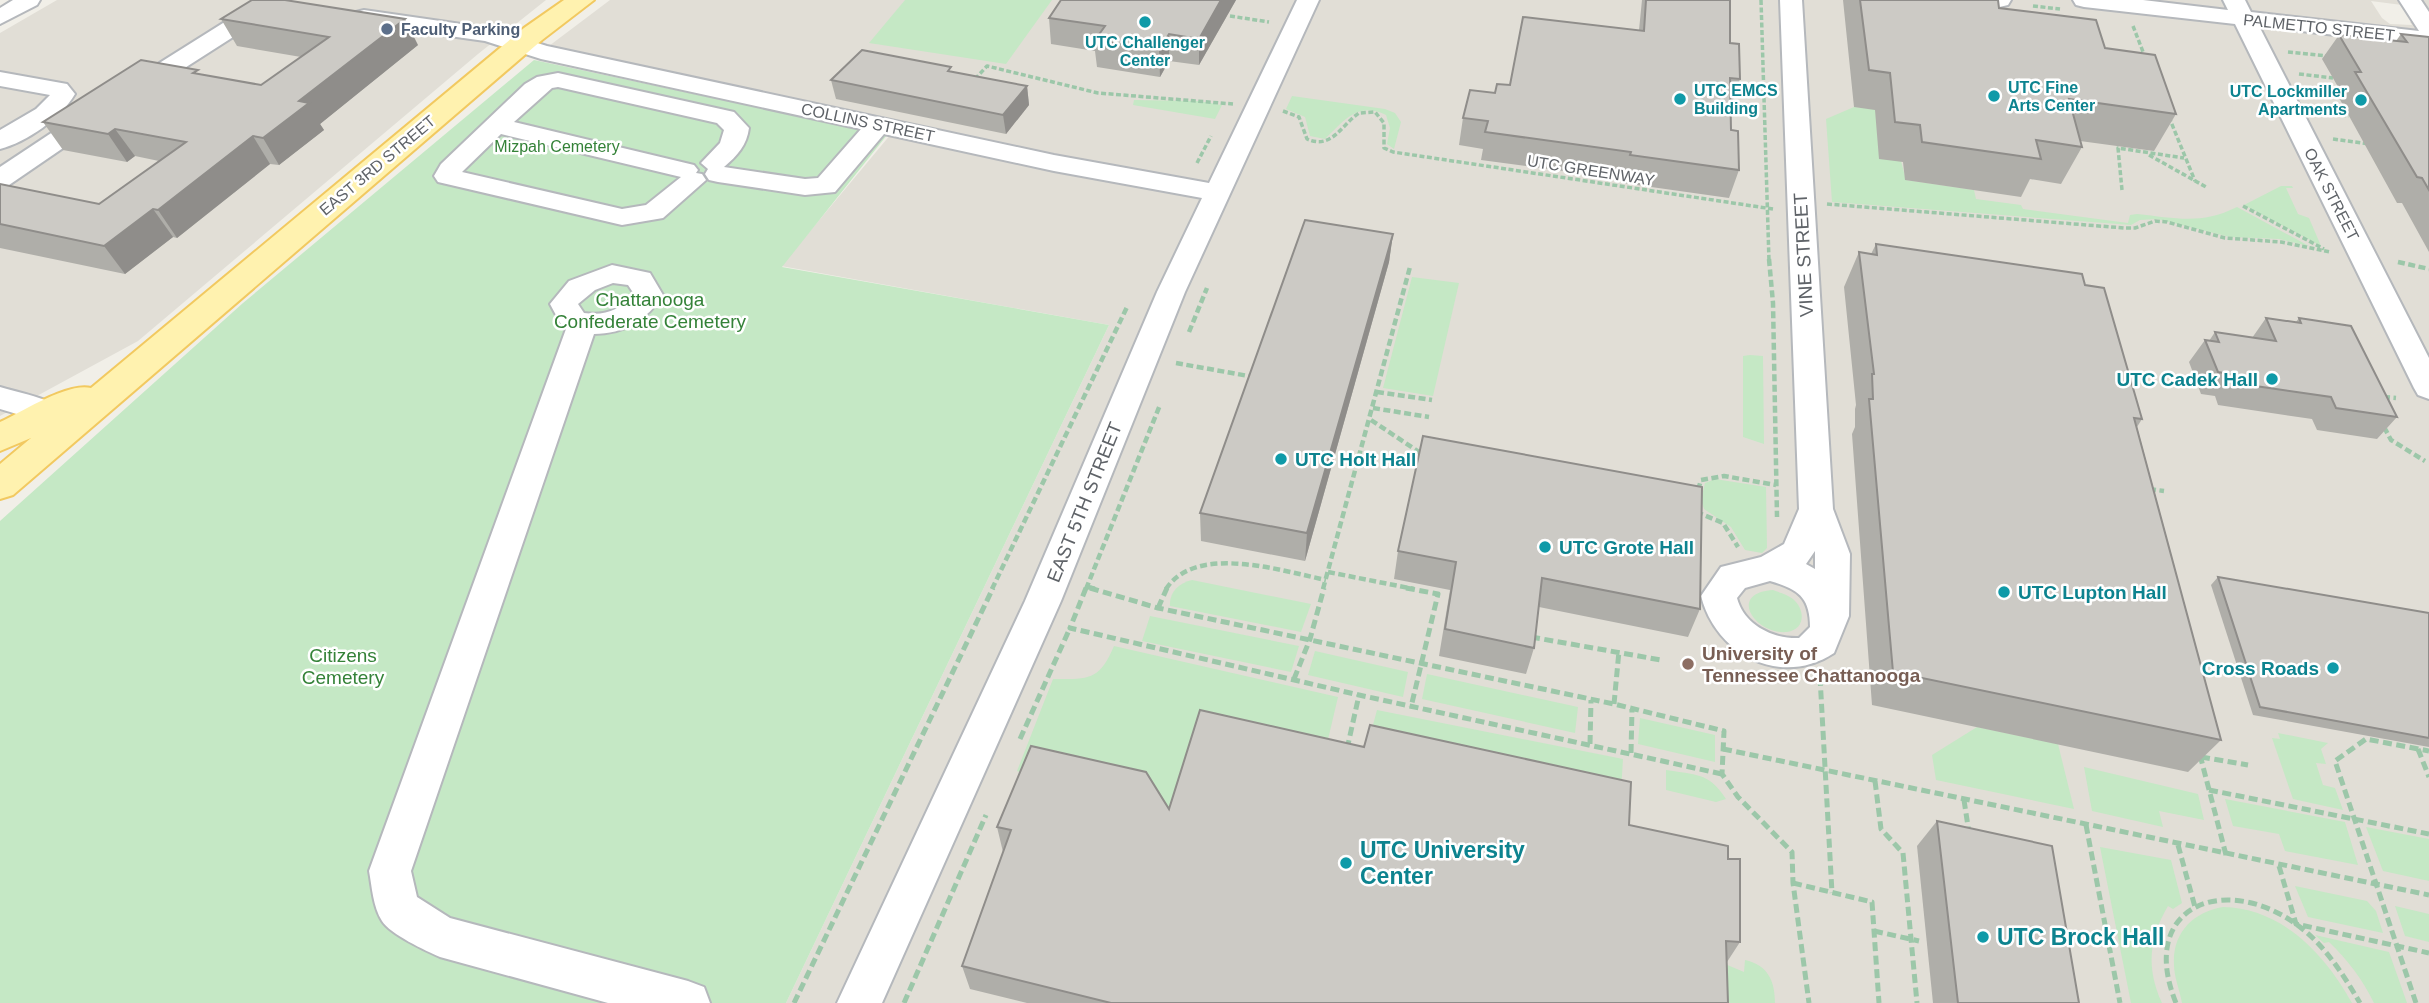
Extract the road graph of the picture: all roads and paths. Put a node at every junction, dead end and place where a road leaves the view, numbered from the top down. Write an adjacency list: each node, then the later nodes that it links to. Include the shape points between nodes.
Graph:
1 (29, 0): 16 (street)
2 (581, 0): 21 (main road, EAST 3RD STREET)
3 (1308, 0): 32 (street, EAST 5TH STREET)
4 (1761, 0): 52 (path)
5 (1791, 0): 53 (street, VINE STREET)
6 (1941, 0): 7 (street, via 1974,6)
7 (2000, 0)
8 (2410, 0): 18 (street)
9 (2078, 5): 10 (path); 11 (street, PALMETTO STREET)
10 (2032, 6)
11 (2238, 9): 19 (street, PALMETTO STREET); 67 (street, OAK STREET)
12 (285, 10): 46 (street, via 247,18)
13 (339, 14): 21 (street, COLLINS STREET, via 489,35)
14 (1230, 16): 17 (path)
15 (2130, 16): 25 (path)
16 (0, 17)
17 (1269, 21)
18 (2429, 29)
19 (2429, 39)
20 (2283, 43): 22 (path)
21 (518, 46): 37 (street, COLLINS STREET); 78 (main road, EAST 3RD STREET, via 175,335)
22 (2287, 51): 23 (path); 24 (path)
23 (2336, 57)
24 (2293, 62)
25 (2150, 68)
26 (2333, 78): 28 (path, via 2298,74)
27 (0, 79): 40 (street, via 58,89 63,94 47,111)
28 (2303, 83)
29 (969, 86): 32 (path, via 987,66 1094,92)
30 (2313, 103): 33 (path)
31 (2165, 106): 44 (path)
32 (1276, 111): 50 (street, EAST 5TH STREET); 52 (path, UTC GREENWAY, via 1299,117 1307,139 1314,142 1332,138 1357,114 1374,112 1385,126 1384,148 1393,152)
33 (2318, 112): 34 (path); 35 (path)
34 (2350, 116)
35 (2323, 123)
36 (496, 125): 45 (street); 45 (street, via 534,89 558,80 724,117 737,128 734,144); 45 (street, via 447,176 622,217 654,212)
37 (878, 125): 45 (street, via 825,186); 50 (street, COLLINS STREET)
38 (2329, 133): 39 (path)
39 (2332, 139): 41 (path); 42 (path)
40 (0, 141)
41 (2378, 145)
42 (2338, 150)
43 (2145, 153): 44 (path); 47 (path); 49 (path, via 2118,148)
44 (2185, 158): 47 (path)
45 (702, 172)
46 (0, 179)
47 (2195, 181): 48 (path)
48 (2206, 187)
49 (2122, 190)
50 (1218, 193): 146 (street, EAST 5TH STREET, via 1147,347 1043,601)
51 (2243, 206): 55 (path)
52 (1768, 208): 53 (path, UTC GREENWAY); 83 (path)
53 (1801, 212): 55 (path, UTC GREENWAY, via 1826,216 1825,203 2124,228 2155,221 2225,238); 86 (street, VINE STREET)
54 (2322, 240): 55 (path)
55 (2328, 251)
56 (2395, 251): 57 (path)
57 (2401, 262)
58 (1410, 267): 68 (path)
59 (1208, 285): 62 (path)
60 (1128, 305): 145 (path)
61 (583, 323): 144 (street, via 390,871 398,909 440,936)
62 (1185, 342)
63 (1180, 352): 64 (path)
64 (1176, 363): 65 (path); 66 (path)
65 (1171, 376)
66 (1256, 377)
67 (2429, 388)
68 (1377, 392): 72 (path); 74 (path)
69 (2379, 396): 71 (path)
70 (0, 398): 78 (street)
71 (2396, 398)
72 (1433, 400)
73 (1161, 401): 93 (path)
74 (1373, 408): 75 (path); 77 (path)
75 (1429, 417)
76 (2380, 417): 81 (path, via 2391,440)
77 (1370, 419): 80 (path); 91 (path)
78 (59, 421): 79 (main road, EAST 3RD STREET); 82 (main road, EAST 3RD STREET)
79 (0, 438)
80 (1434, 460)
81 (2425, 461)
82 (0, 485)
83 (1776, 485): 88 (path, via 1709,477 1698,487); 89 (path)
84 (2144, 488): 85 (path)
85 (2164, 491)
86 (1816, 509): 90 (street, VINE STREET, via 1797,553); 95 (street, VINE STREET, via 1833,554)
87 (1685, 510): 88 (path)
88 (1699, 513): 90 (path, via 1723,523)
89 (1777, 524)
90 (1757, 563): 95 (street, via 1810,582 1823,595); 95 (street, VINE STREET, via 1733,577 1719,596 1726,618 1750,640 1787,655 1805,652 1829,634)
91 (1328, 572): 92 (path); 101 (path, via 1438,594)
92 (1326, 580): 94 (path, via 1217,562 1185,571 1170,583); 98 (path)
93 (1088, 587): 94 (path); 96 (path)
94 (1158, 608): 98 (path)
95 (1831, 618)
96 (1070, 628): 103 (path); 109 (path)
97 (1530, 637): 99 (path)
98 (1310, 639): 101 (path); 103 (path)
99 (1619, 651): 100 (path); 106 (path)
100 (1661, 660)
101 (1423, 665): 105 (path); 107 (path)
102 (1807, 674): 119 (path, via 1820,677)
103 (1294, 679): 104 (path)
104 (1359, 695): 107 (path); 117 (path)
105 (1591, 699): 106 (path); 110 (path)
106 (1614, 705): 108 (path)
107 (1411, 707): 110 (path)
108 (1632, 709): 111 (path, via 1724,731); 115 (path)
109 (1019, 741)
110 (1590, 744): 115 (path)
111 (1723, 749): 119 (path); 120 (path)
112 (2198, 749): 116 (path)
113 (2418, 749): 114 (path); 121 (path); 126 (path, via 2366,739 2335,761)
114 (2429, 751)
115 (1631, 753): 120 (path)
116 (2201, 757): 118 (path); 123 (path)
117 (1345, 758)
118 (2248, 765)
119 (1825, 771): 122 (path); 135 (path)
120 (1722, 774): 133 (path, via 1792,852)
121 (2429, 777)
122 (1875, 781): 124 (path); 140 (path, via 1881,829 1903,853)
123 (2209, 790): 126 (path); 131 (path)
124 (1964, 800): 127 (path); 129 (path)
125 (991, 804): 147 (path)
126 (2353, 819): 128 (path); 134 (path)
127 (2086, 825): 130 (path); 151 (path)
128 (2429, 834)
129 (1969, 837)
130 (2178, 845): 131 (path); 137 (path)
131 (2226, 855): 132 (path)
132 (2279, 866): 134 (path); 138 (path)
133 (1793, 883): 135 (path); 148 (path)
134 (2375, 885): 136 (path); 142 (path)
135 (1832, 893): 139 (path, via 1872,902)
136 (2429, 895)
137 (2195, 907): 138 (path, via 2214,900 2234,900); 152 (path, via 2172,929 2165,950)
138 (2296, 924): 142 (path); 153 (path, via 2328,954)
139 (1874, 931): 140 (path); 149 (path)
140 (1911, 939): 141 (path); 150 (path)
141 (1919, 941)
142 (2397, 947): 143 (path); 154 (path)
143 (2429, 953)
144 (688, 1003)
145 (794, 1003)
146 (859, 1003)
147 (904, 1003)
148 (1809, 1003)
149 (1879, 1003)
150 (1917, 1003)
151 (2120, 1003)
152 (2176, 1003)
153 (2360, 1003)
154 (2416, 1003)

